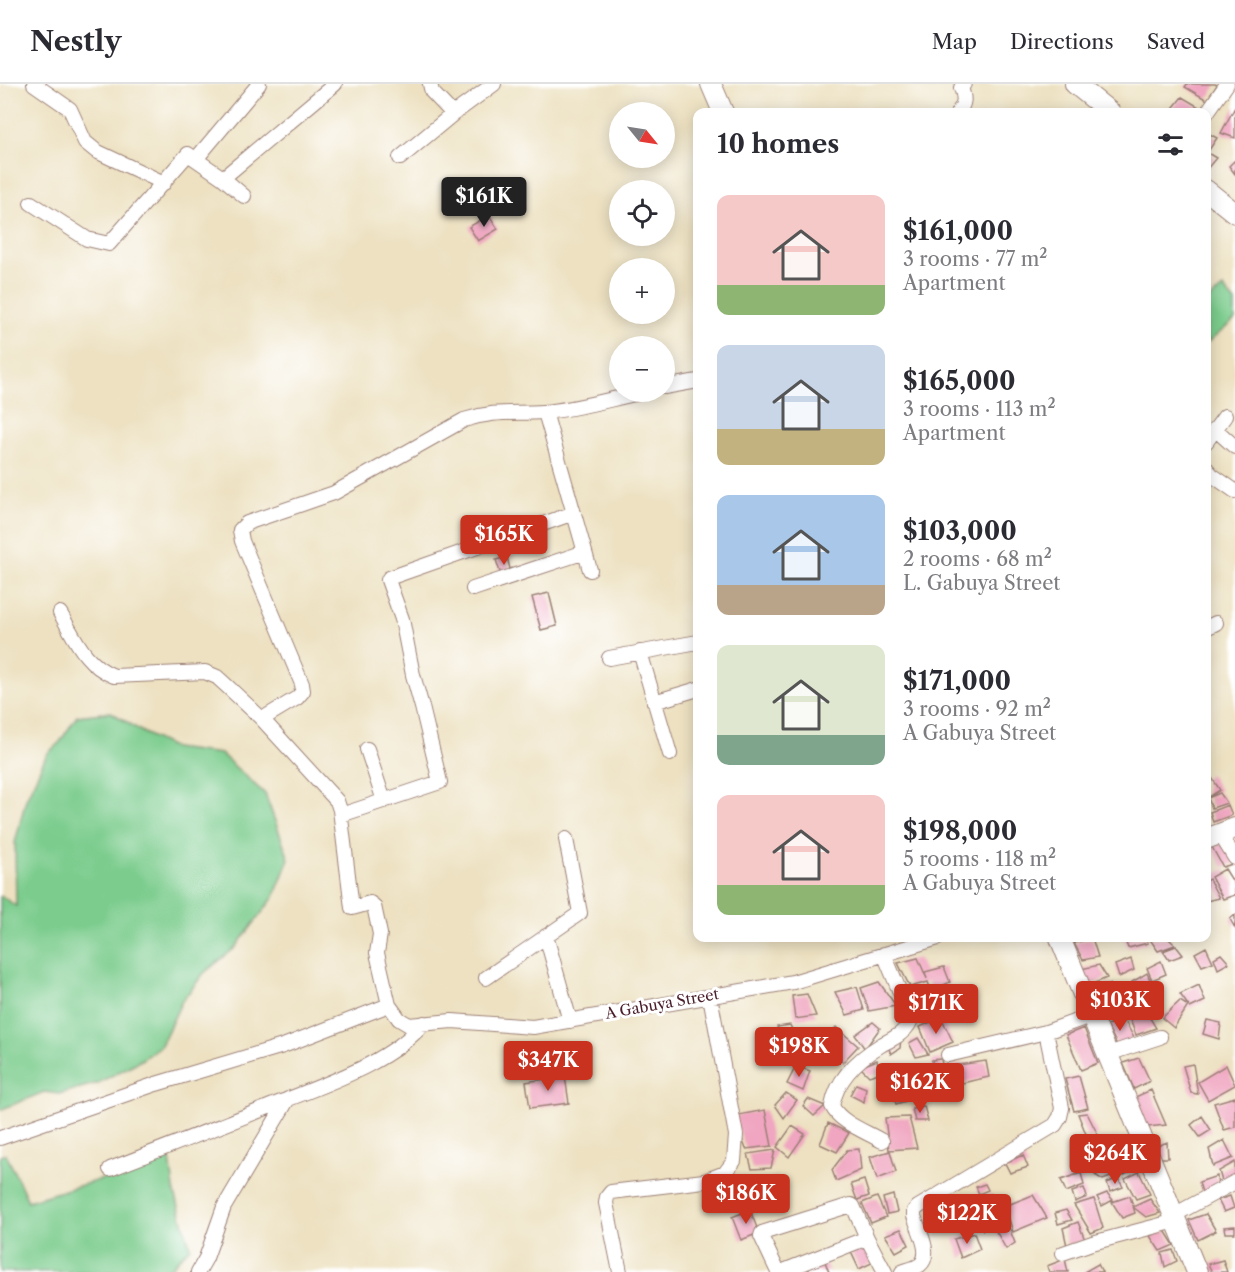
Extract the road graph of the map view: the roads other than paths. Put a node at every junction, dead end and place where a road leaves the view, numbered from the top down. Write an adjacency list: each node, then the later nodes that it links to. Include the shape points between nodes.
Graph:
1 (34, 84): 18 (street, via 70,109 85,141 96,151)
2 (259, 84): 16 (street)
3 (335, 84): 17 (street)
4 (430, 84): 14 (street, via 432,92)
5 (494, 84): 14 (street)
6 (711, 84): 10 (street)
7 (964, 84): 11 (street)
8 (1075, 84): 12 (street)
9 (1227, 84): 13 (street)
10 (721, 108)
11 (961, 108)
12 (1105, 108)
13 (1210, 108)
14 (453, 114): 15 (street)
15 (400, 158)
16 (196, 159): 17 (street); 18 (street, via 188,154)
17 (223, 178): 20 (street)
18 (164, 183): 21 (street, via 109,244 87,239)
19 (1211, 194): 22 (street)
20 (244, 196)
21 (32, 203)
22 (1235, 213)
23 (693, 382): 24 (street)
24 (675, 385)
25 (609, 399): 26 (street)
26 (545, 412): 33 (street); 43 (street, via 495,412 464,420 334,493 247,523 240,530 303,691)
27 (1225, 416): 28 (street)
28 (1215, 429): 29 (street); 30 (street)
29 (1211, 435)
30 (1235, 447)
31 (1211, 478): 32 (street)
32 (1235, 491)
33 (574, 513): 34 (street); 46 (street, via 388,580 402,619 440,782)
34 (585, 552): 35 (street); 36 (street)
35 (590, 570)
36 (473, 589)
37 (60, 613): 43 (street, via 88,660 101,671 114,676 205,672 223,682)
38 (693, 643): 39 (street)
39 (640, 652): 40 (street); 42 (street)
40 (609, 658)
41 (693, 690): 42 (street)
42 (654, 702): 45 (street)
43 (262, 719): 47 (street, via 331,793)
44 (367, 749): 46 (street)
45 (670, 754)
46 (384, 801): 47 (street)
47 (341, 815): 57 (street, via 352,908 370,903 374,906 380,934 377,953)
48 (1220, 834): 50 (street)
49 (566, 839): 51 (street, via 580,913)
50 (1235, 858)
51 (546, 936): 55 (street); 59 (street)
52 (924, 942): 54 (street, A Gabuya Street)
53 (1062, 942): 58 (street)
54 (884, 954): 56 (street, A Gabuya Street, via 793,982); 67 (street, via 910,1022 902,1033 856,1062 832,1107)
55 (486, 978)
56 (710, 996): 59 (street, A Gabuya Street); 74 (street, via 736,1136 734,1161 725,1173 704,1181 611,1192 606,1203)
57 (389, 1005): 60 (street, A Gabuya Street, via 404,1023); 66 (street, via 283,1046 156,1084)
58 (1093, 1015): 61 (street); 63 (street)
59 (570, 1020): 60 (street, A Gabuya Street, via 533,1027 452,1021)
60 (424, 1023): 65 (street, via 410,1039 381,1058)
61 (1046, 1032): 64 (street); 77 (street, via 1062,1108 1060,1117 1055,1125 918,1207 914,1216 926,1252 919,1266)
62 (1160, 1037): 63 (street)
63 (1108, 1054): 70 (street)
64 (948, 1055)
65 (288, 1099): 68 (street); 73 (street, via 224,1207)
66 (0, 1138)
67 (882, 1141)
68 (110, 1169)
69 (1235, 1182): 70 (street)
70 (1175, 1218): 72 (street); 78 (street)
71 (867, 1238): 75 (street); 75 (street, via 852,1205 762,1233 760,1236); 76 (street)
72 (1063, 1253)
73 (204, 1270)
74 (620, 1272)
75 (780, 1272)
76 (885, 1272)
77 (902, 1272)
78 (1197, 1272)

